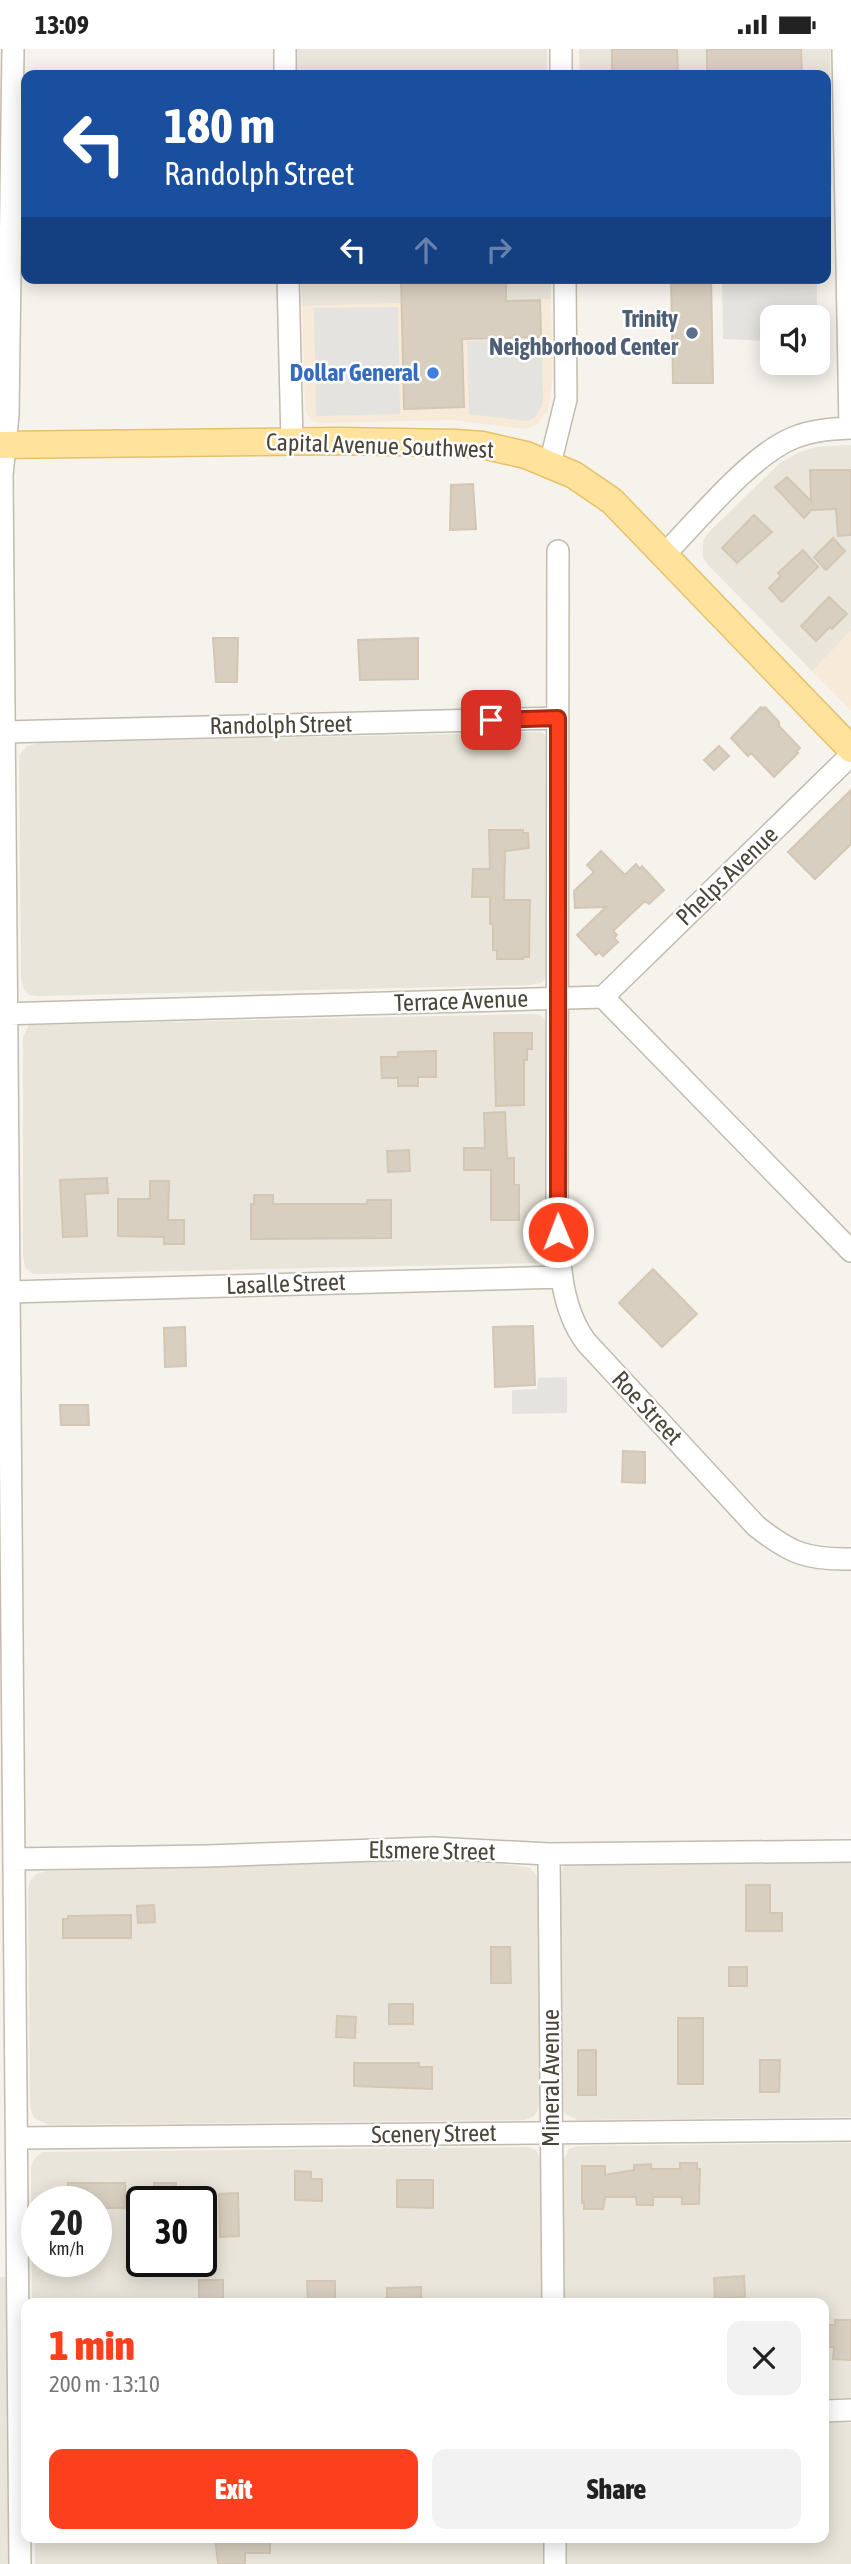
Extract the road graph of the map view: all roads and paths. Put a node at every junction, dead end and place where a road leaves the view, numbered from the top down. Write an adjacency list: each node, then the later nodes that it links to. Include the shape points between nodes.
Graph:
1 (13, 49): 11 (street, via 8,415)
2 (285, 49): 5 (street)
3 (561, 49): 6 (street)
4 (843, 49): 9 (street)
5 (285, 70)
6 (561, 70)
7 (288, 284): 10 (street)
8 (565, 284): 12 (street, via 566,399)
9 (851, 429): 14 (street, via 805,433 771,450)
10 (292, 442): 11 (main road, Capital Avenue Southwest); 12 (main road, Capital Avenue Southwest, via 454,443 506,450)
11 (2, 446): 16 (street)
12 (550, 464): 14 (main road, Capital Avenue Southwest, via 612,501)
13 (558, 551): 15 (street, Roe Street)
14 (665, 554): 17 (main road, Capital Avenue Southwest)
15 (558, 718): 16 (street, Randolph Street); 20 (street, Roe Street)
16 (4, 732): 21 (street)
17 (851, 749)
18 (851, 755): 19 (street, Phelps Avenue)
19 (603, 997): 20 (street, Terrace Avenue); 22 (street)
20 (558, 999): 21 (street, Terrace Avenue); 23 (street, Roe Street)
21 (3, 1014): 24 (street)
22 (851, 1251)
23 (562, 1277): 24 (street, Lasalle Street); 25 (street, Roe Street, via 572,1320 586,1342 756,1526 801,1555)
24 (9, 1292): 28 (street)
25 (851, 1559)
26 (851, 1851): 27 (street, Elsmere Street)
27 (550, 1854): 28 (street, Elsmere Street, via 433,1848); 30 (street, Mineral Avenue)
28 (14, 1859): 31 (street)
29 (851, 2130): 30 (street, Scenery Street)
30 (552, 2133): 31 (street, Scenery Street); 32 (street, Mineral Avenue)
31 (17, 2138): 33 (street)
32 (553, 2298)
33 (21, 2325)
34 (851, 2410): 35 (street)
35 (829, 2411)
36 (21, 2515): 38 (street)
37 (555, 2543): 39 (street)
38 (20, 2564)
39 (555, 2564)

